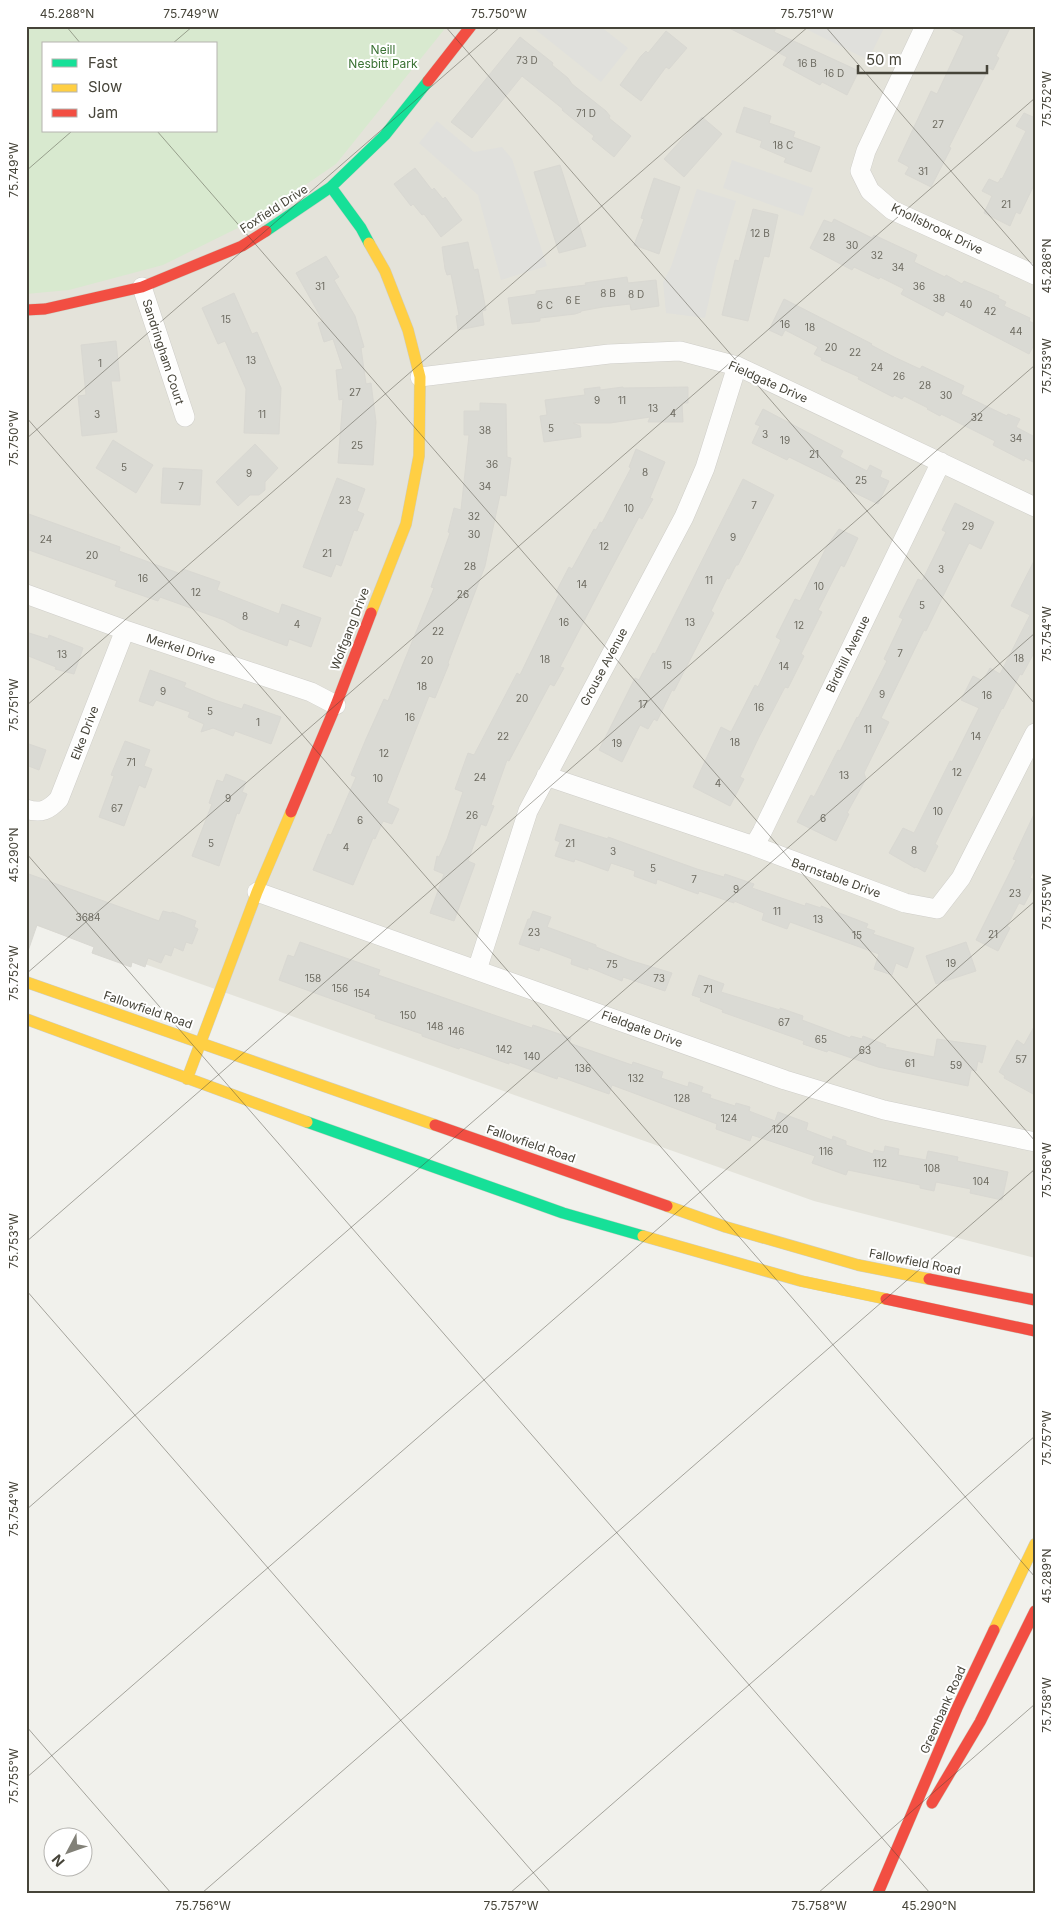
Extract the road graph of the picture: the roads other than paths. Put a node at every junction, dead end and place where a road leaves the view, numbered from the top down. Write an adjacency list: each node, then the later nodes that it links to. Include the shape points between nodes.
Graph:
1 (471, 26): 3 (main road, Foxfield Drive, via 384,135)
2 (925, 26): 4 (street, Knollsbrook Drive, via 866,151 860,172 870,191 892,210)
3 (331, 187): 5 (main road, Foxfield Drive, via 242,246); 8 (main road, Wolfgang Drive, via 361,228 385,271 408,330)
4 (1034, 272)
5 (142, 287): 6 (main road, Foxfield Drive, via 45,309); 9 (street, Sandringham Court)
6 (26, 310)
7 (737, 366): 8 (street, Fieldgate Drive, via 680,351 609,354); 10 (street, Fieldgate Drive); 16 (street, Grouse Avenue, via 705,468 684,518)
8 (420, 377): 14 (main road, Wolfgang Drive, via 419,456 406,524)
9 (185, 417)
10 (941, 462): 11 (street, Fieldgate Drive); 18 (street, Birdhill Avenue)
11 (1035, 507)
12 (26, 594): 13 (street, Merkel Drive)
13 (125, 630): 14 (street, Merkel Drive, via 311,692); 17 (street, Elke Drive, via 59,799 50,809 37,813)
14 (336, 704): 19 (main road, Wolfgang Drive)
15 (1035, 733): 18 (street, Barnstable Drive, via 961,878 937,910 905,903)
16 (546, 776): 18 (street, Barnstable Drive); 20 (street, Grouse Avenue, via 528,811)
17 (26, 809)
18 (754, 846)
19 (257, 892): 20 (street, Fieldgate Drive); 23 (main road, Wolfgang Drive)
20 (477, 970): 25 (street, Fieldgate Drive, via 784,1080 884,1110)
21 (26, 982): 23 (main road, Fallowfield Road)
22 (26, 1019): 24 (main road)
23 (201, 1043): 24 (main road, Wolfgang Drive); 26 (main road, Fallowfield Road, via 754,1236 858,1265)
24 (187, 1078): 27 (main road, via 609,1227 801,1280)
25 (1035, 1142)
26 (1035, 1300)
27 (1035, 1331)
28 (1035, 1544): 30 (main road, Greenbank Road, via 958,1708)
29 (1035, 1611): 30 (main road, Greenbank Road, via 980,1722)
30 (879, 1891)

